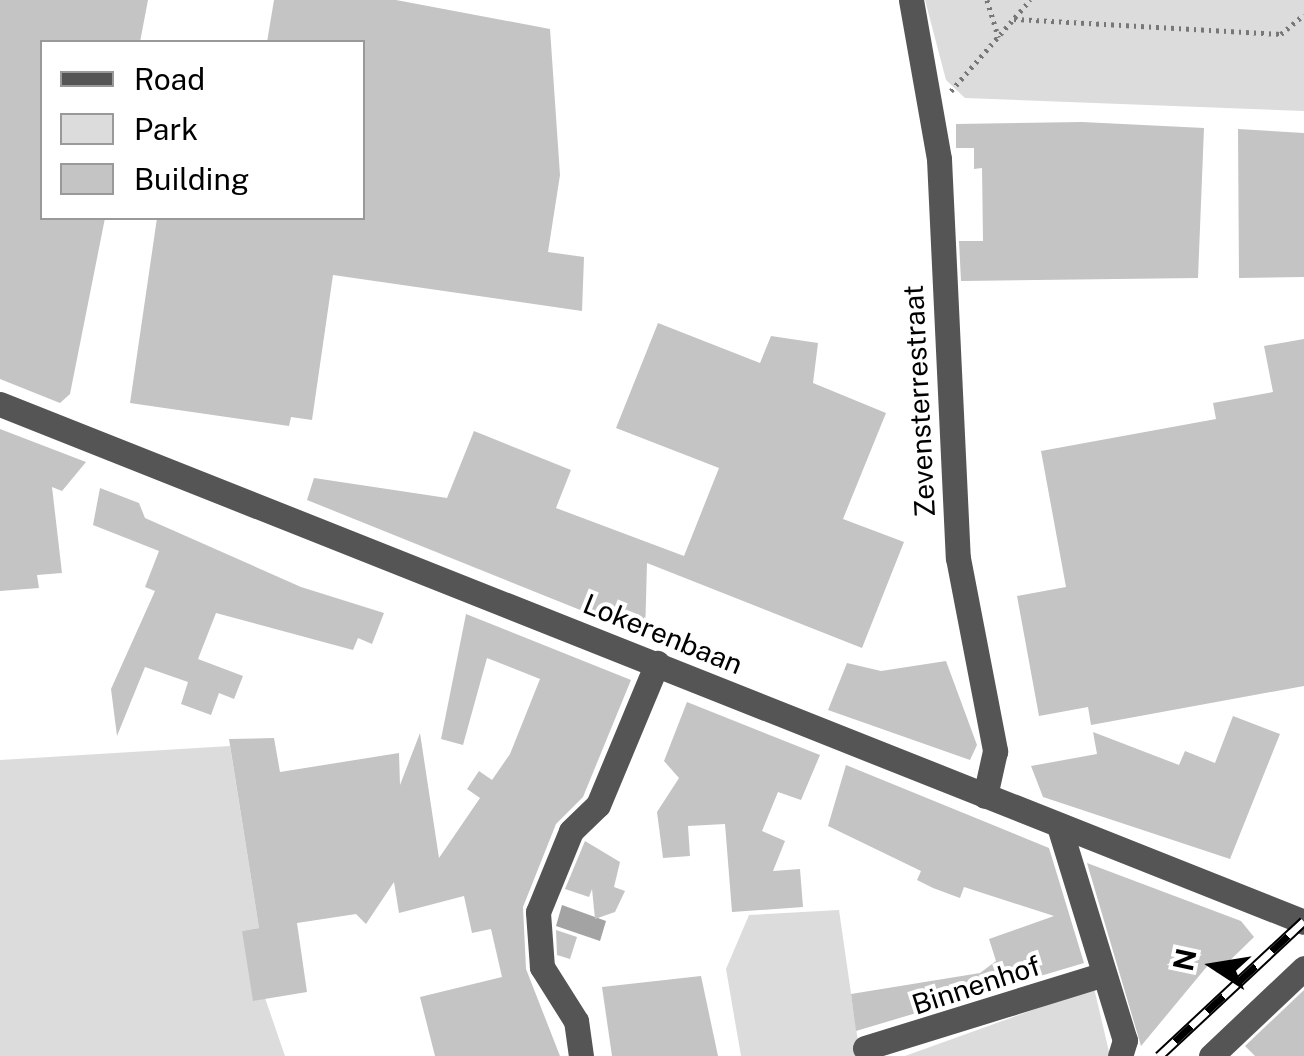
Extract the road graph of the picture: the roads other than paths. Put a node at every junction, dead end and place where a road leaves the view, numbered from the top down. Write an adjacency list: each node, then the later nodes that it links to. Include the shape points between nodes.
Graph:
1 (911, 0): 4 (street, Zevensterrestraat, via 932,112 958,558 995,751)
2 (0, 404): 3 (street, Lokerenbaan)
3 (656, 664): 4 (street, Lokerenbaan); 10 (street, via 598,805 571,831 538,912 542,967 576,1021)
4 (985, 796): 5 (street, Lokerenbaan)
5 (1060, 826): 6 (street, Lokerenbaan); 8 (street)
6 (1304, 922)
7 (1304, 968): 12 (street)
8 (1104, 974): 9 (street, Binnenhof); 11 (street, via 1125,1040)
9 (865, 1048)
10 (581, 1056)
11 (1120, 1056)
12 (1211, 1056)

